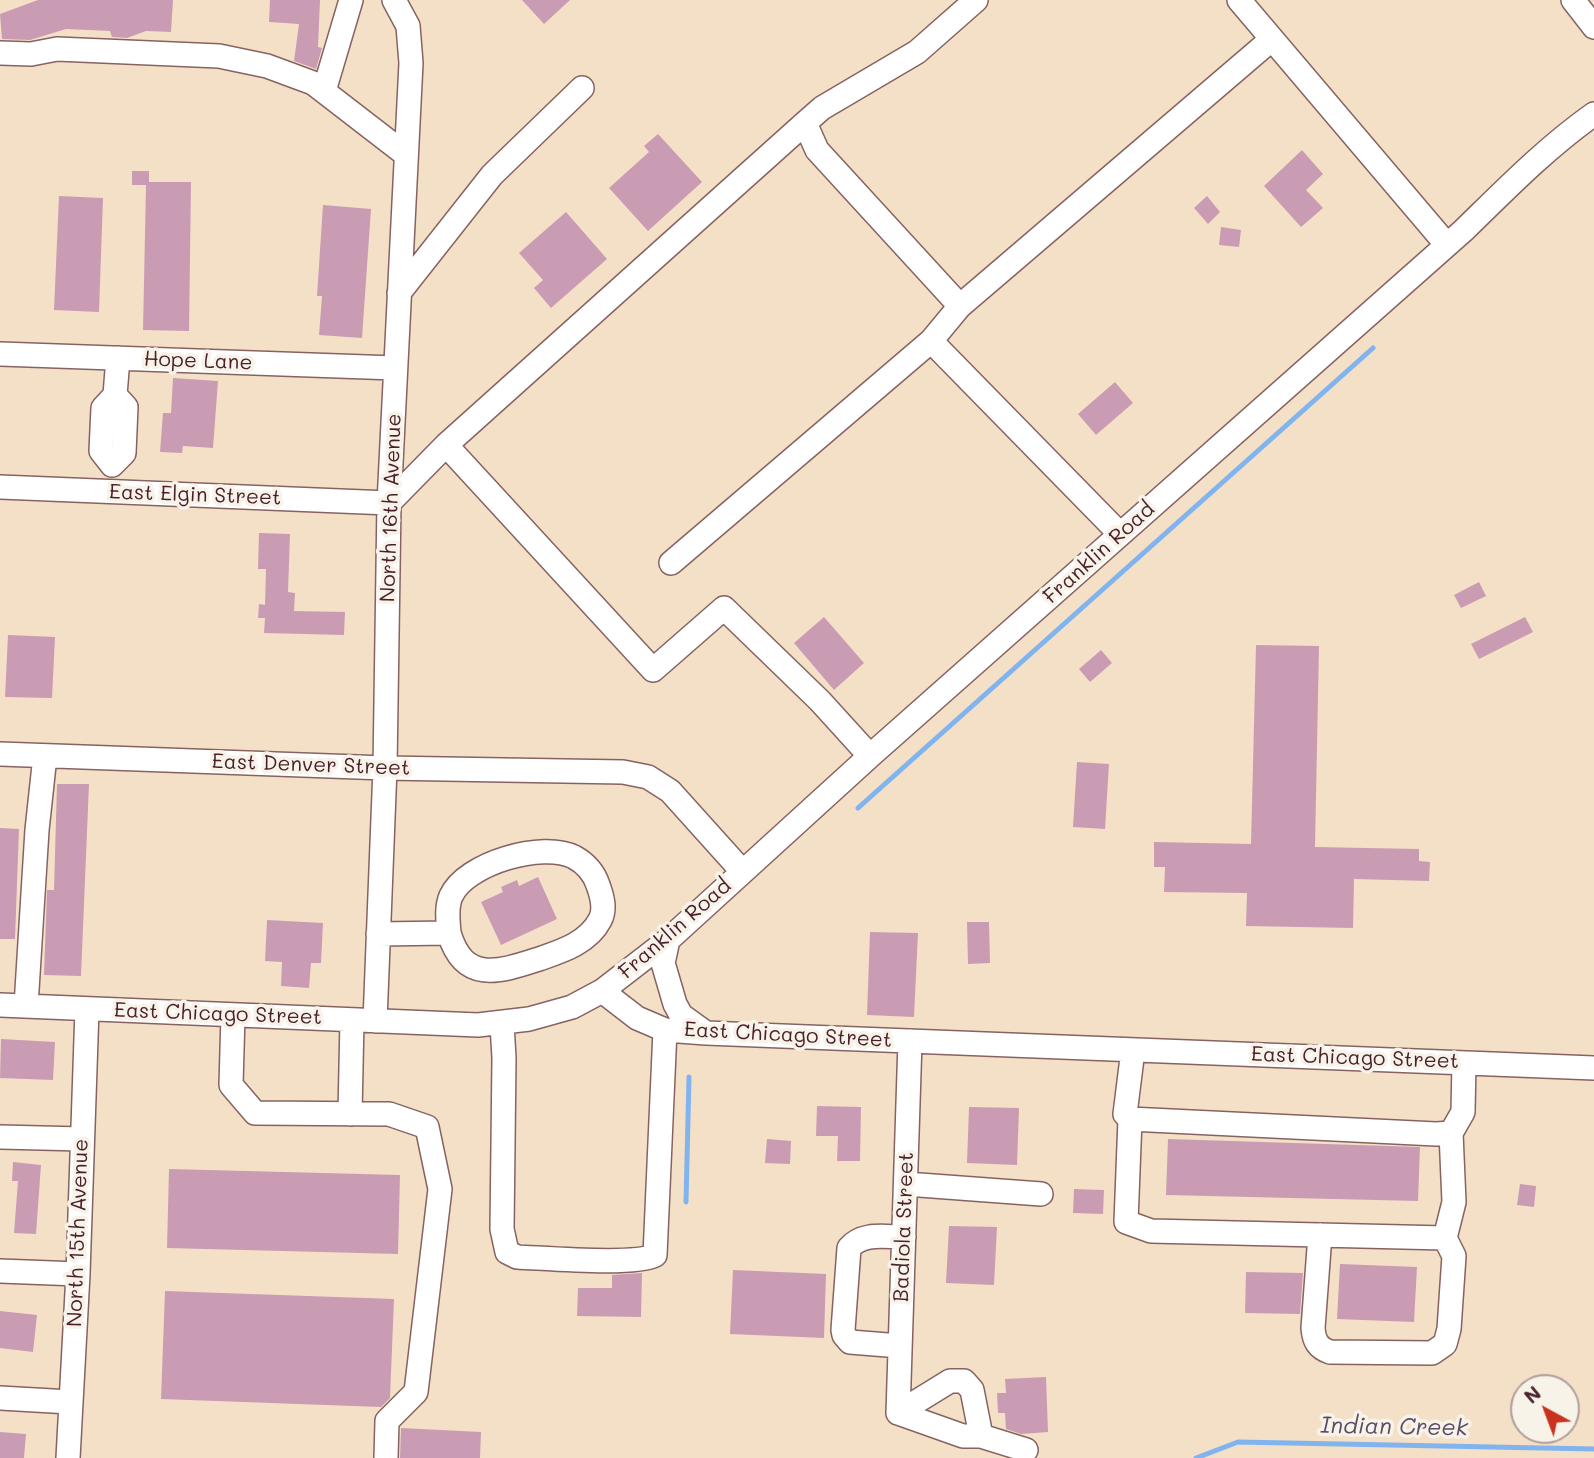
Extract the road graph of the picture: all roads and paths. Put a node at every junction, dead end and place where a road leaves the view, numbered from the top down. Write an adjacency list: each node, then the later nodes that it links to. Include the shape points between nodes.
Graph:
1 (351, 0): 10 (street)
2 (394, 0): 13 (street, North 16th Avenue, via 408,26 411,63)
3 (976, 0): 12 (street, via 917,52 822,108)
4 (1239, 0): 7 (street)
5 (1573, 0): 6 (street)
6 (1594, 27)
7 (1272, 39): 14 (street); 16 (street)
8 (0, 53): 10 (street, via 57,49 219,56 267,66)
9 (582, 88): 15 (street, via 492,175)
10 (324, 91): 13 (street)
11 (1594, 114): 14 (street, Franklin Road, via 1527,168)
12 (805, 123): 16 (street, via 817,150); 21 (street)
13 (405, 154): 15 (street, North 16th Avenue)
14 (1447, 245): 25 (street, Franklin Road)
15 (398, 293): 20 (street, North 16th Avenue)
16 (960, 306): 17 (street)
17 (931, 341): 25 (street); 26 (street)
18 (0, 354): 19 (street, Hope Lane)
19 (118, 358): 20 (street, Hope Lane); 23 (street, via 115,395 103,408 101,451 112,465)
20 (396, 368): 24 (street, North 16th Avenue)
21 (446, 445): 24 (street); 29 (street, via 653,670 724,608)
22 (0, 487): 23 (street, East Elgin Street)
23 (110, 492): 24 (street, East Elgin Street)
24 (389, 503): 30 (street, North 16th Avenue)
25 (1120, 534): 29 (street, Franklin Road)
26 (671, 563)
27 (0, 754): 28 (street, East Denver Street)
28 (46, 756): 30 (street, East Denver Street); 37 (street)
29 (870, 756): 31 (street, Franklin Road)
30 (385, 768): 31 (street, East Denver Street, via 623,772 648,777 670,791); 33 (street, North 16th Avenue)
31 (743, 871): 34 (street, Franklin Road)
32 (449, 933): 32 (street, via 451,896 461,883 477,870 541,850 559,851 586,866 604,902 601,919 571,948 502,971 466,963 454,950); 33 (street)
33 (378, 934): 40 (street, North 16th Avenue)
34 (668, 940): 35 (street, Franklin Road); 43 (street, via 663,962 675,1004)
35 (602, 990): 41 (street, East Chicago Street, via 572,1007); 42 (street, East Chicago Street, via 637,1018)
36 (0, 1005): 37 (street, East Chicago Street)
37 (26, 1006): 38 (street, East Chicago Street)
38 (86, 1009): 39 (street, East Chicago Street); 52 (street, North 15th Avenue)
39 (233, 1015): 40 (street, East Chicago Street); 48 (street, via 231,1085 256,1113)
40 (364, 1020): 41 (street, East Chicago Street); 48 (street, North 16th Avenue)
41 (502, 1024): 42 (street, via 500,1208 503,1242 507,1252 517,1257 617,1260 655,1255)
42 (665, 1030): 43 (street, East Chicago Street)
43 (706, 1033): 44 (street, East Chicago Street)
44 (910, 1041): 45 (street, East Chicago Street); 53 (street, Badiola Street)
45 (1133, 1050): 46 (street, East Chicago Street); 49 (street, via 1125,1114)
46 (1464, 1063): 47 (street, East Chicago Street); 50 (street, via 1463,1112)
47 (1594, 1068)
48 (350, 1114): 67 (street, via 389,1114 427,1127 440,1189 416,1392 387,1421)
49 (1130, 1119): 50 (street); 55 (street, via 1126,1222 1151,1231)
50 (1451, 1133): 57 (street, via 1454,1202)
51 (0, 1137): 52 (street)
52 (82, 1139): 59 (street, North 15th Avenue)
53 (906, 1184): 54 (street); 56 (street, Badiola Street)
54 (1041, 1194)
55 (1320, 1235): 57 (street); 57 (street, via 1314,1338 1322,1350 1330,1352 1439,1350 1449,1329 1454,1256)
56 (904, 1237): 60 (street, Badiola Street); 60 (street, via 863,1237 849,1248 843,1329 850,1342)
57 (1445, 1238)
58 (0, 1271): 59 (street)
59 (78, 1274): 62 (street, North 15th Avenue)
60 (900, 1346): 63 (street, Badiola Street)
61 (0, 1398): 62 (street)
62 (70, 1402): 66 (street, North 15th Avenue)
63 (898, 1413): 64 (street, via 963,1436); 64 (street, via 950,1381 964,1381 972,1390)
64 (981, 1436): 65 (street)
65 (1026, 1450)
66 (68, 1458)
67 (386, 1458)

